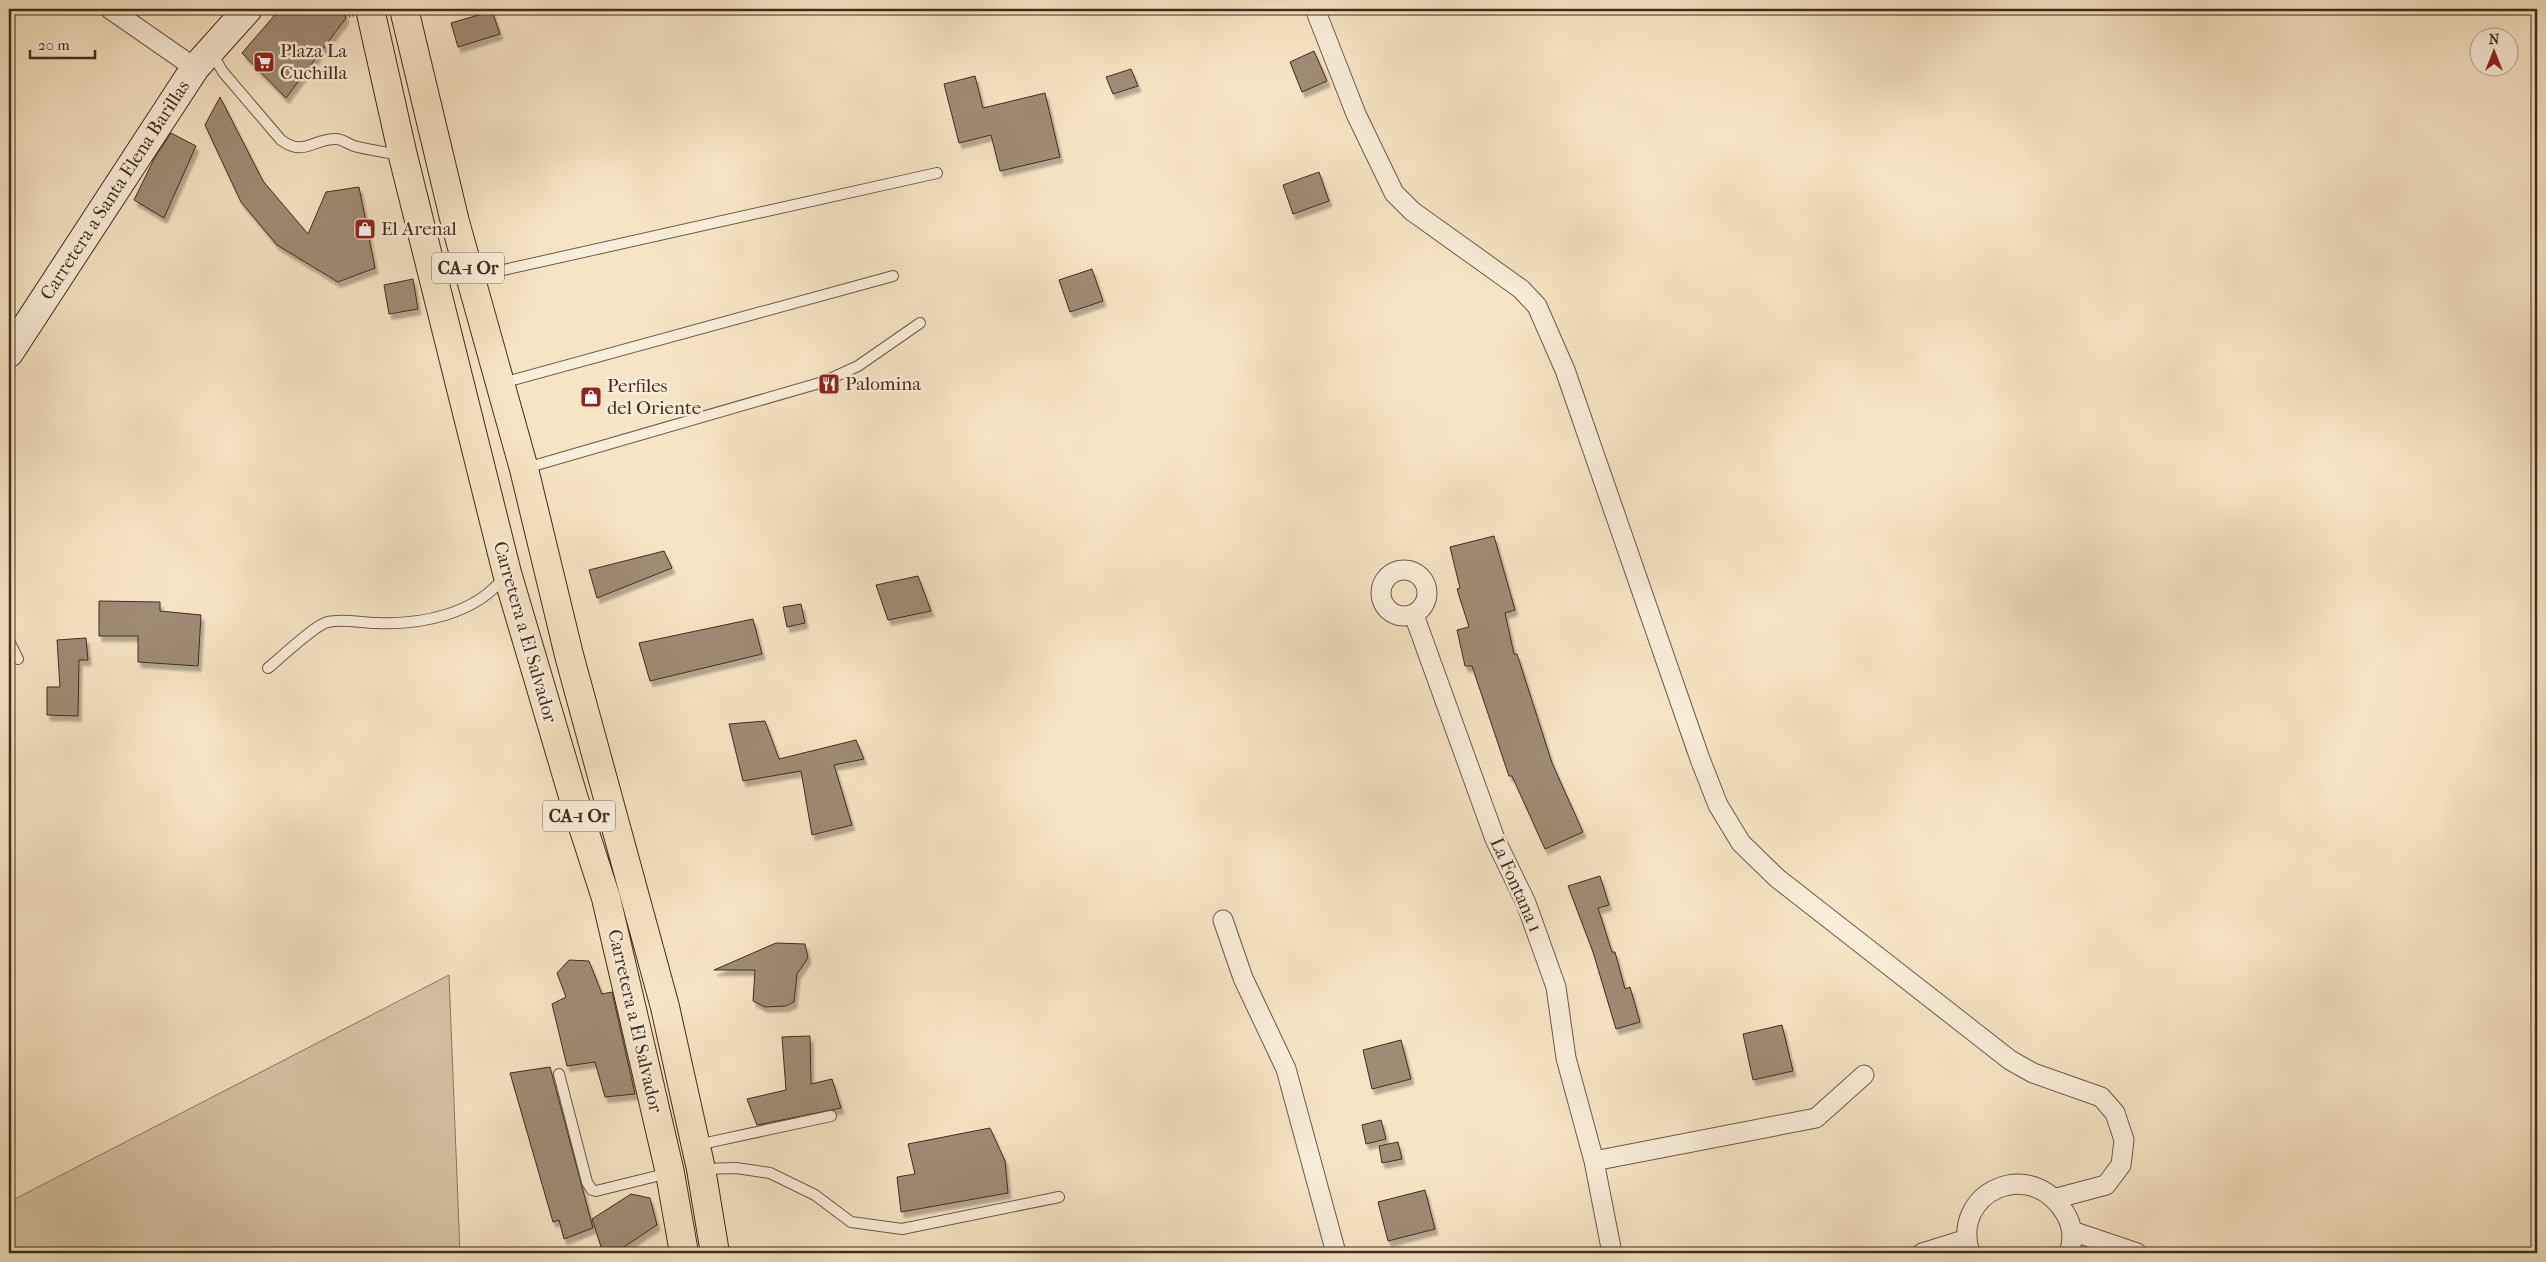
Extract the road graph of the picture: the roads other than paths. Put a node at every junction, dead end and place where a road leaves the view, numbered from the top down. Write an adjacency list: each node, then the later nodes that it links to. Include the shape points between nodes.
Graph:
1 (110, 9): 6 (street)
2 (248, 9): 6 (main road, Carretera a Santa Elena Barillas)
3 (404, 9): 10 (highway, Carretera a El Salvador / CA-1 Or)
4 (1315, 9): 30 (street, via 1356,114 1394,193 1412,211 1521,289 1537,306 1565,370 1700,759 1718,805 1740,842 1777,878 2010,1060 2033,1073 2101,1097 2115,1113 2124,1140 2121,1165 2106,1185)
5 (359, 12): 7 (highway, Carretera a El Salvador / CA-1 Or)
6 (202, 59): 7 (lane, via 223,72 281,140 291,147 302,149 323,140 338,139 353,146); 12 (main road, Carretera a Santa Elena Barillas)
7 (403, 156): 13 (highway, Carretera a El Salvador / CA-1 Or)
8 (937, 173): 10 (lane)
9 (893, 276): 14 (lane)
10 (470, 278): 14 (highway, Carretera a El Salvador / CA-1 Or)
11 (920, 323): 15 (lane, via 858,366 823,382)
12 (9, 353)
13 (459, 383): 16 (highway, via 479,418 513,530 519,535); 17 (highway, Carretera a El Salvador / CA-1 Or)
14 (501, 383): 15 (highway, Carretera a El Salvador / CA-1 Or)
15 (524, 469): 16 (highway, Carretera a El Salvador / CA-1 Or)
16 (538, 526): 26 (highway, Carretera a El Salvador / CA-1 Or, via 569,655 665,1007)
17 (506, 574): 21 (lane, via 491,592 451,614 388,624 343,620 325,622); 28 (highway, Carretera a El Salvador / CA-1 Or, via 606,898)
18 (1414, 615): 27 (street, La Fontana 1, via 1496,839 1543,946 1556,987 1576,1102)
19 (9, 641): 20 (lane)
20 (18, 659)
21 (268, 668)
22 (1223, 920): 35 (street, via 1243,978 1286,1069)
23 (559, 1074): 28 (lane, via 587,1182 592,1190)
24 (1864, 1075): 27 (street, via 1816,1118)
25 (831, 1116): 26 (lane)
26 (698, 1157): 29 (lane, via 770,1173 814,1195 851,1222 902,1229); 34 (highway, Carretera a El Salvador / CA-1 Or)
27 (1594, 1161): 36 (street, La Fontana 1)
28 (670, 1173): 33 (highway, Carretera a El Salvador / CA-1 Or)
29 (1059, 1197)
30 (2056, 1198): 31 (street, via 2070,1221); 32 (street, via 2029,1184 2013,1184 1984,1196 1968,1223)
31 (2072, 1231): 38 (street); 39 (street)
32 (1968, 1249): 37 (street)
33 (684, 1253)
34 (715, 1253)
35 (1336, 1253)
36 (1612, 1253)
37 (1922, 1253)
38 (2069, 1253)
39 (2138, 1253)

